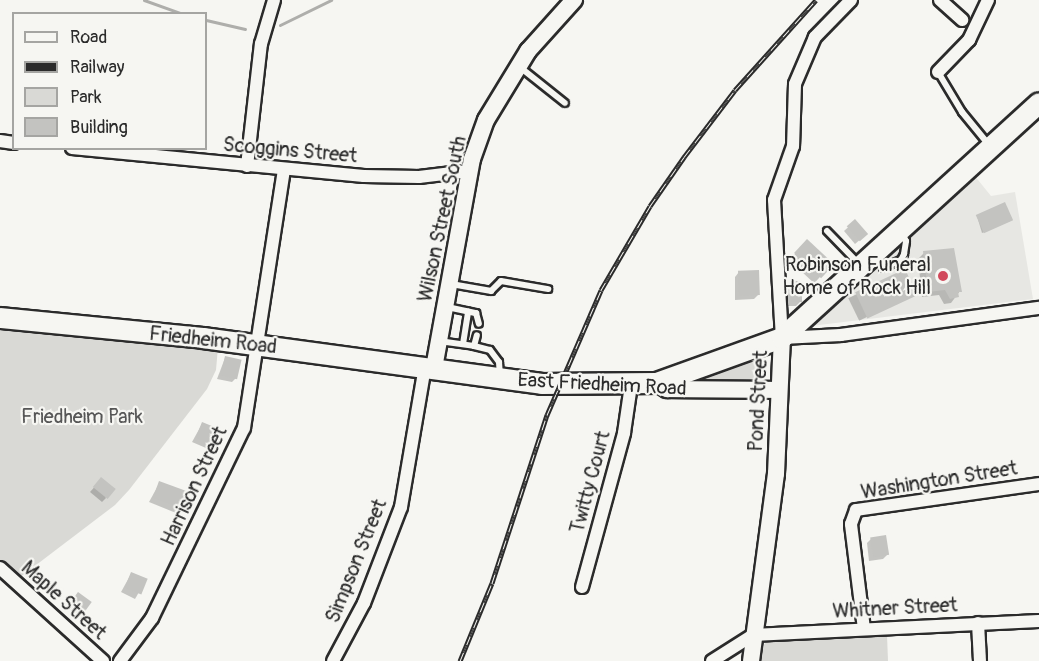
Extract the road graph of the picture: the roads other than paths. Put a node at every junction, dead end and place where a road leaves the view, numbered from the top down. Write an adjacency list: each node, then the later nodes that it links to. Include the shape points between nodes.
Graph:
1 (274, 0): 13 (street, via 261,44)
2 (574, 0): 7 (street, Wilson Street South)
3 (851, 0): 28 (street, Pond Street, via 815,37 798,71 795,136 774,200)
4 (940, 0): 6 (street)
5 (988, 0): 8 (street, via 969,40)
6 (962, 20)
7 (518, 65): 9 (lane); 15 (street, Wilson Street South, via 486,120)
8 (938, 72): 11 (lane)
9 (565, 103)
10 (1039, 103): 11 (main road)
11 (990, 147): 16 (main road)
12 (91, 150): 13 (street, Scoggins Street)
13 (247, 166): 14 (street, Scoggins Street)
14 (284, 170): 15 (street, Scoggins Street, via 419,177); 31 (street, Harrison Street)
15 (469, 171): 20 (street, Wilson Street South)
16 (898, 229): 18 (main road); 19 (lane, via 906,241 904,254 901,260)
17 (827, 231): 18 (lane)
18 (859, 265): 28 (main road)
19 (883, 268)
20 (447, 284): 21 (lane, via 491,291 501,281); 22 (street, Wilson Street South)
21 (548, 289)
22 (444, 306): 24 (lane); 29 (street, Wilson Street South)
23 (1039, 308): 28 (street, via 841,335)
24 (468, 311): 26 (lane, via 476,313); 30 (lane)
25 (0, 318): 31 (main road, Friedheim Road)
26 (479, 324)
27 (477, 335): 32 (lane)
28 (783, 338): 35 (main road); 37 (street, Pond Street)
29 (438, 341): 30 (lane); 33 (street, Wilson Street South)
30 (463, 344): 32 (lane)
31 (257, 345): 33 (main road, Friedheim Road); 46 (street, Harrison Street, via 240,436 152,618)
32 (474, 346): 34 (lane, via 490,350 499,362)
33 (430, 368): 34 (main road, East Friedheim Road); 47 (street, Simpson Street, via 401,507 364,603)
34 (499, 378): 36 (main road, East Friedheim Road, via 571,386)
35 (657, 383): 36 (main road, East Friedheim Road); 37 (street, East Friedheim Road, via 667,388)
36 (630, 386): 40 (street, Twitty Court, via 624,432)
37 (779, 390): 44 (street, Pond Street, via 771,527)
38 (1039, 484): 43 (street, Washington Street, via 856,510 851,525)
39 (0, 568): 45 (street, Maple Street)
40 (582, 587)
41 (1039, 621): 42 (street, Whitner Street)
42 (978, 623): 43 (street, Whitner Street); 50 (street)
43 (864, 628): 44 (street, Whitner Street)
44 (753, 634): 48 (street); 49 (street, Pond Street)
45 (103, 661)
46 (120, 661)
47 (333, 661)
48 (712, 661)
49 (751, 661)
50 (980, 661)

